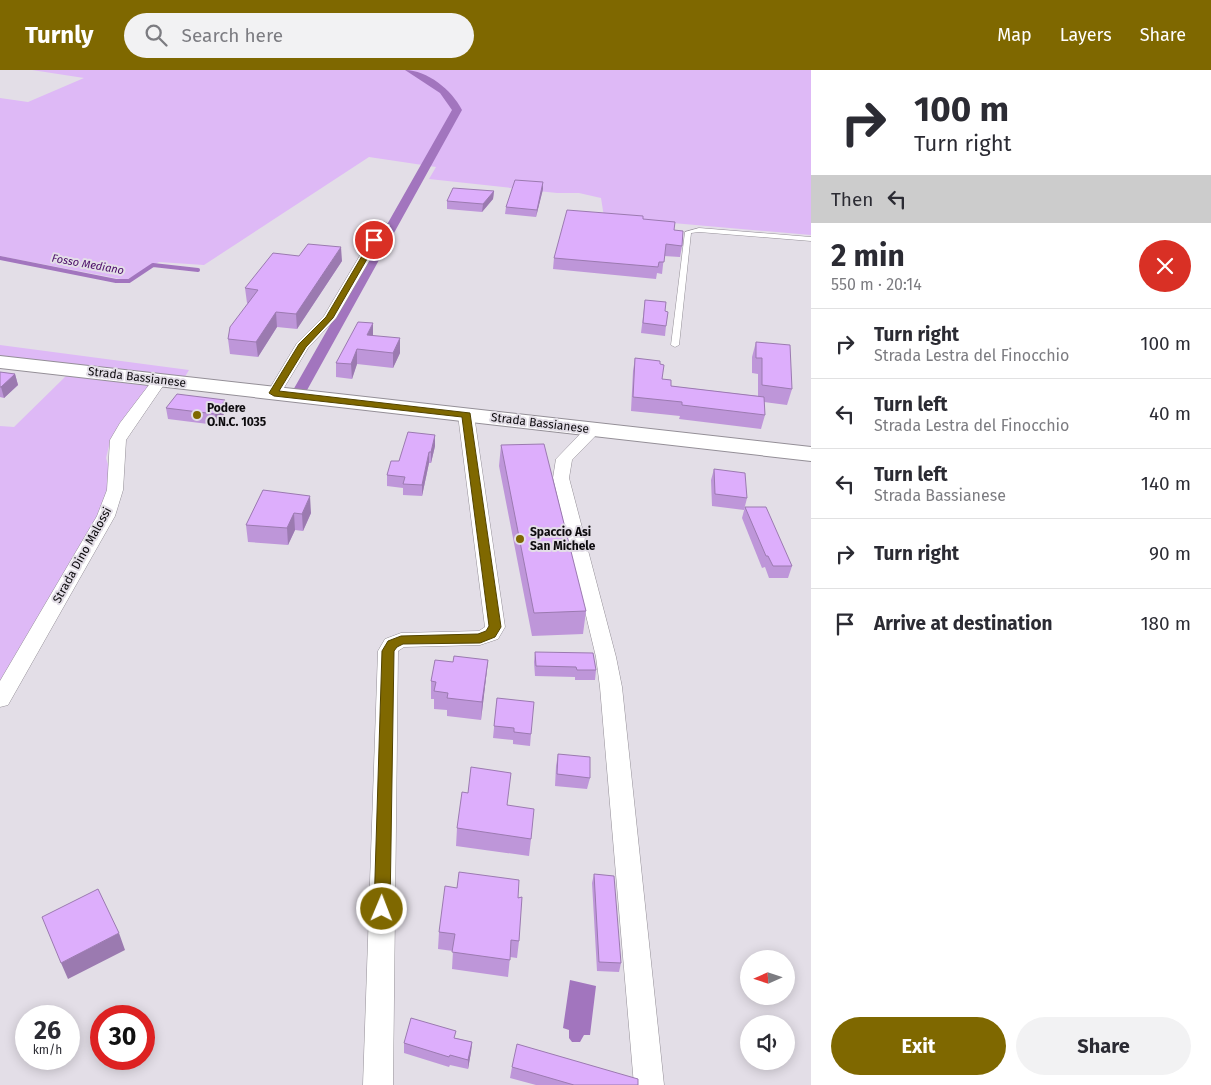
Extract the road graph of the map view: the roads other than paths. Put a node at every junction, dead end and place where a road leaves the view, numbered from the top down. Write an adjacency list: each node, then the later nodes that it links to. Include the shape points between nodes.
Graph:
1 (384, 225): 6 (street, via 329,318 302,346)
2 (811, 239): 3 (lane, via 700,230 688,232)
3 (675, 345)
4 (0, 362): 5 (street, Strada Bassianese)
5 (160, 380): 6 (street, Strada Bassianese); 10 (street, Strada Dino Malossi, via 118,440 115,490 106,516)
6 (274, 393): 7 (street, Strada Bassianese)
7 (466, 415): 8 (street, Strada Bassianese); 11 (street, via 496,627 491,634 480,638 401,640 392,644 388,651)
8 (594, 430): 9 (street, Strada Bassianese); 12 (street, via 564,460 561,478 611,688)
9 (811, 454)
10 (0, 699)
11 (378, 1085)
12 (648, 1085)

